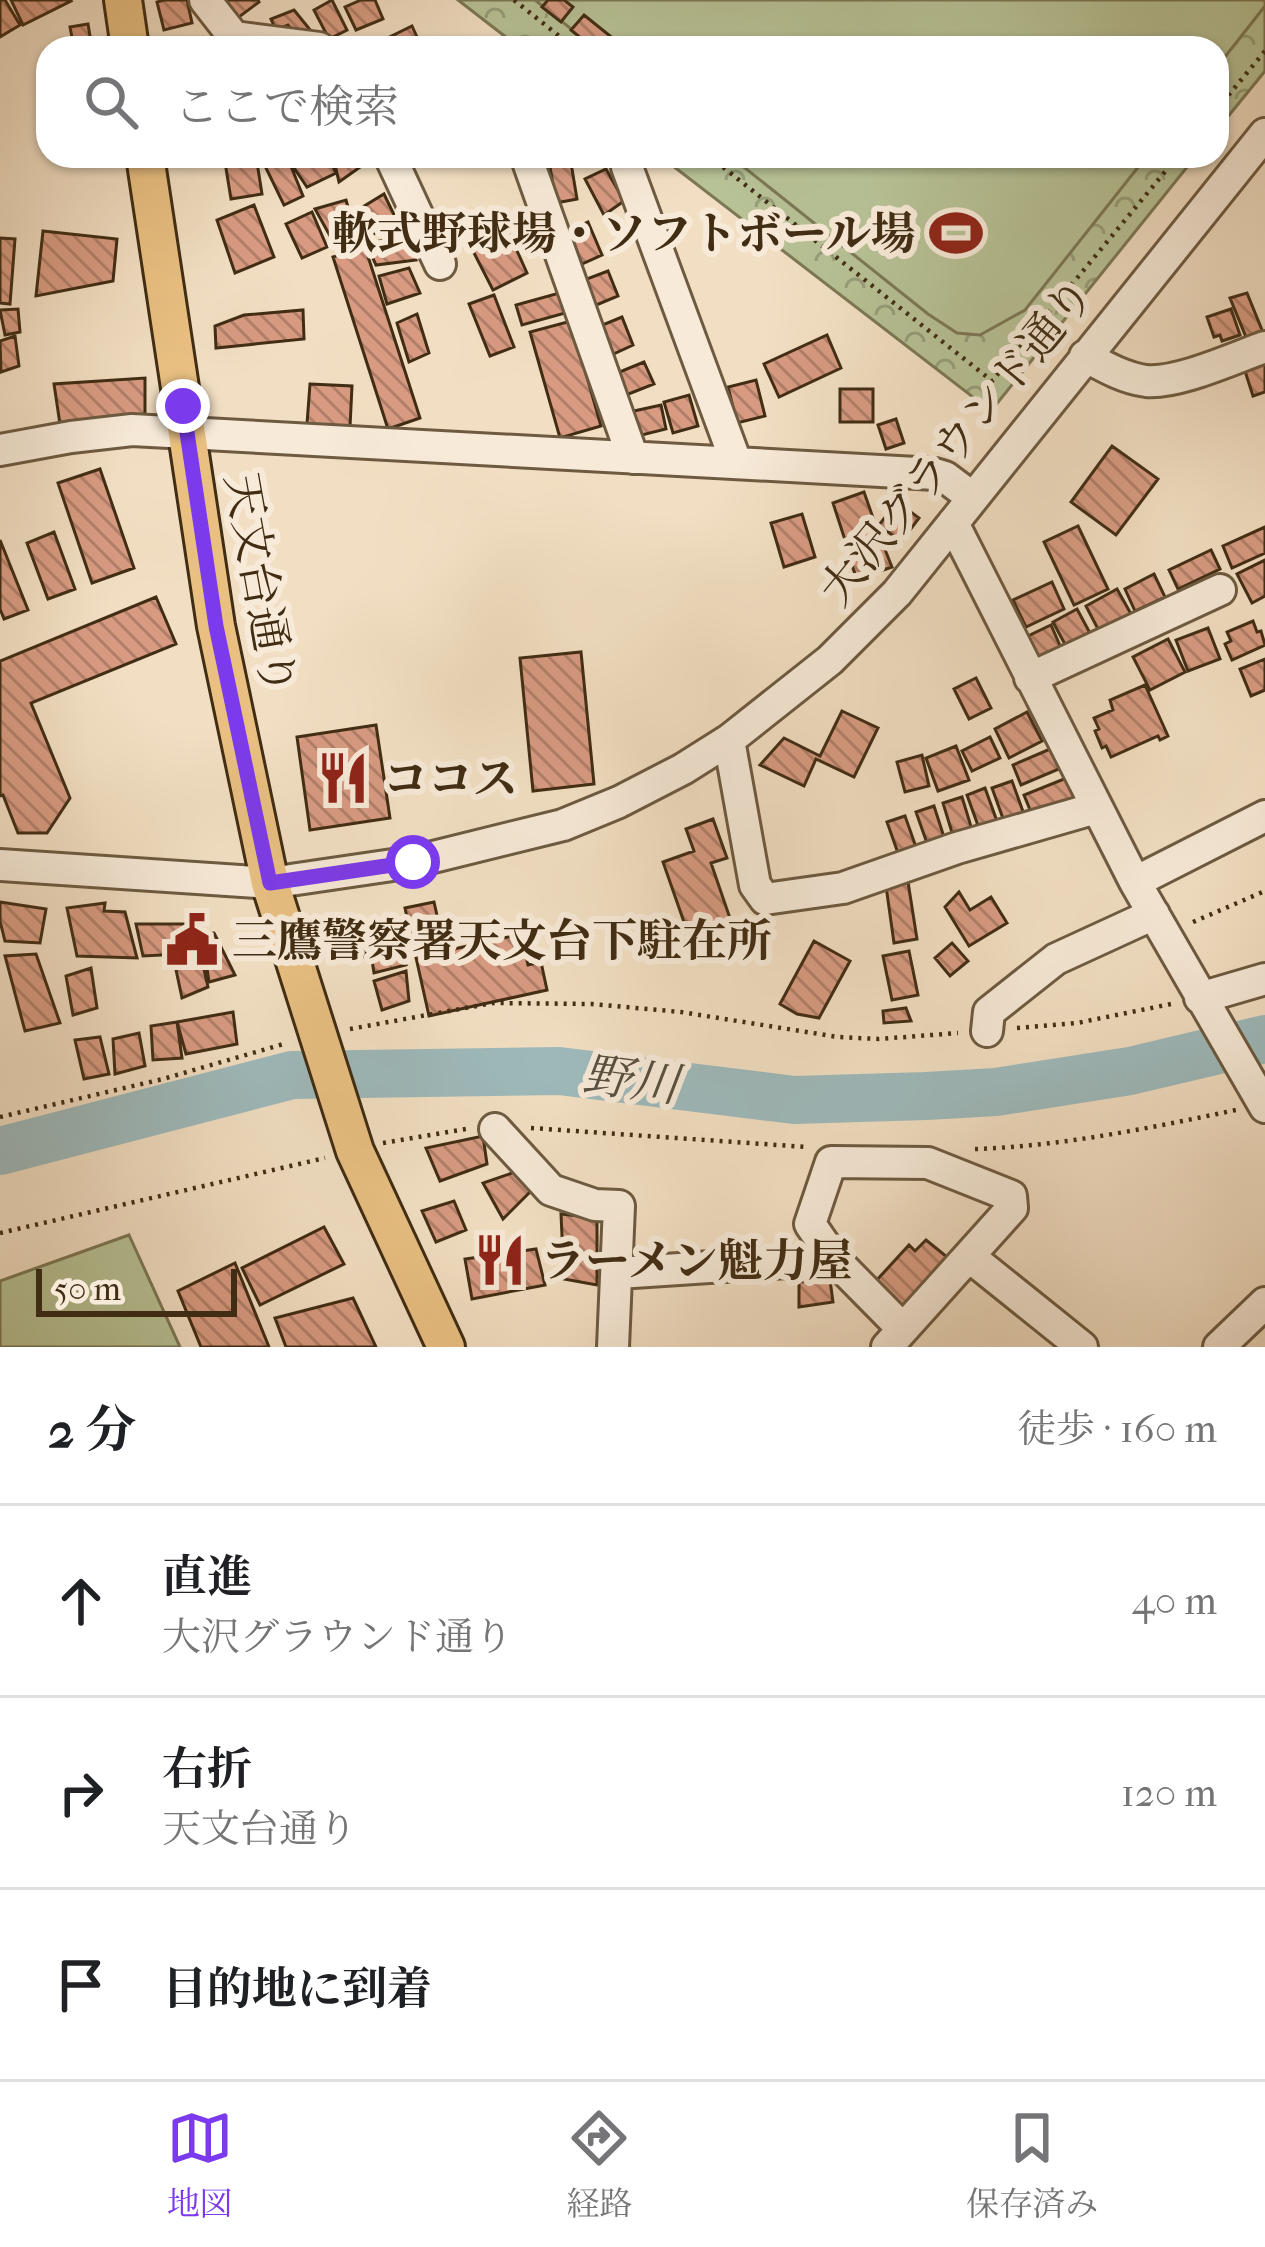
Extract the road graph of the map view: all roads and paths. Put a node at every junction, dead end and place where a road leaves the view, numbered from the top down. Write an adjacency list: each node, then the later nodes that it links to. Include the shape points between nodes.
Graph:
1 (123, 0): 4 (main road)
2 (205, 0): 5 (street)
3 (514, 0): 6 (path)
4 (128, 36)
5 (233, 36)
6 (559, 36)
7 (1265, 52): 8 (path)
8 (1229, 95)
9 (1265, 134): 19 (street, 大沢グラウンド通り)
10 (147, 168): 20 (main road, 天文台通り)
11 (396, 168): 16 (street)
12 (530, 168): 22 (street)
13 (626, 168): 23 (street)
14 (724, 168): 17 (path, via 992,381)
15 (1168, 168): 17 (path)
16 (440, 264)
17 (1034, 329): 19 (path)
18 (1265, 347): 19 (street, via 1165,381 1118,374)
19 (1072, 353): 24 (street, 大沢グラウンド通り)
20 (187, 434): 21 (street, via 132,430); 22 (street); 33 (main road, 天文台通り, via 216,626)
21 (0, 450)
22 (633, 458): 23 (street)
23 (736, 462): 24 (street, via 935,474)
24 (973, 498): 25 (street, 大沢グラウンド通り)
25 (953, 523): 27 (street); 28 (street, 大沢グラウンド通り, via 867,626)
26 (1220, 590): 27 (street)
27 (1030, 678): 29 (street)
28 (729, 740): 29 (street, via 754,885 765,898 843,888); 33 (street, 大沢グラウンド通り, via 563,825 413,862)
29 (1096, 808): 32 (street)
30 (1265, 816): 32 (street)
31 (0, 865): 33 (street, 大沢グラウンド通り)
32 (1136, 882): 35 (street)
33 (270, 883): 39 (main road, 天文台通り)
34 (1265, 890): 35 (path)
35 (1160, 925): 37 (street); 38 (street, via 1056,959 989,1012)
36 (1265, 979): 37 (street)
37 (1200, 998): 38 (path); 40 (street)
38 (987, 1031): 39 (path, via 879,1039 681,1012 493,1003)
39 (319, 1039): 41 (path); 43 (main road, 天文台通り)
40 (1264, 1106): 45 (path, via 1095,1137)
41 (0, 1117)
42 (495, 1129): 43 (path); 44 (path); 49 (street, via 551,1190 619,1206)
43 (353, 1144): 46 (path); 53 (main road)
44 (806, 1147)
45 (959, 1149)
46 (0, 1233)
47 (970, 1257): 48 (street, via 1012,1208 1011,1196 928,1163 831,1162 810,1224); 51 (street); 52 (street)
48 (834, 1259): 49 (street); 52 (street)
49 (618, 1273): 54 (street)
50 (1265, 1304): 56 (street)
51 (1049, 1337): 55 (street)
52 (895, 1338)
53 (446, 1347)
54 (613, 1347)
55 (1082, 1347)
56 (1219, 1347)

